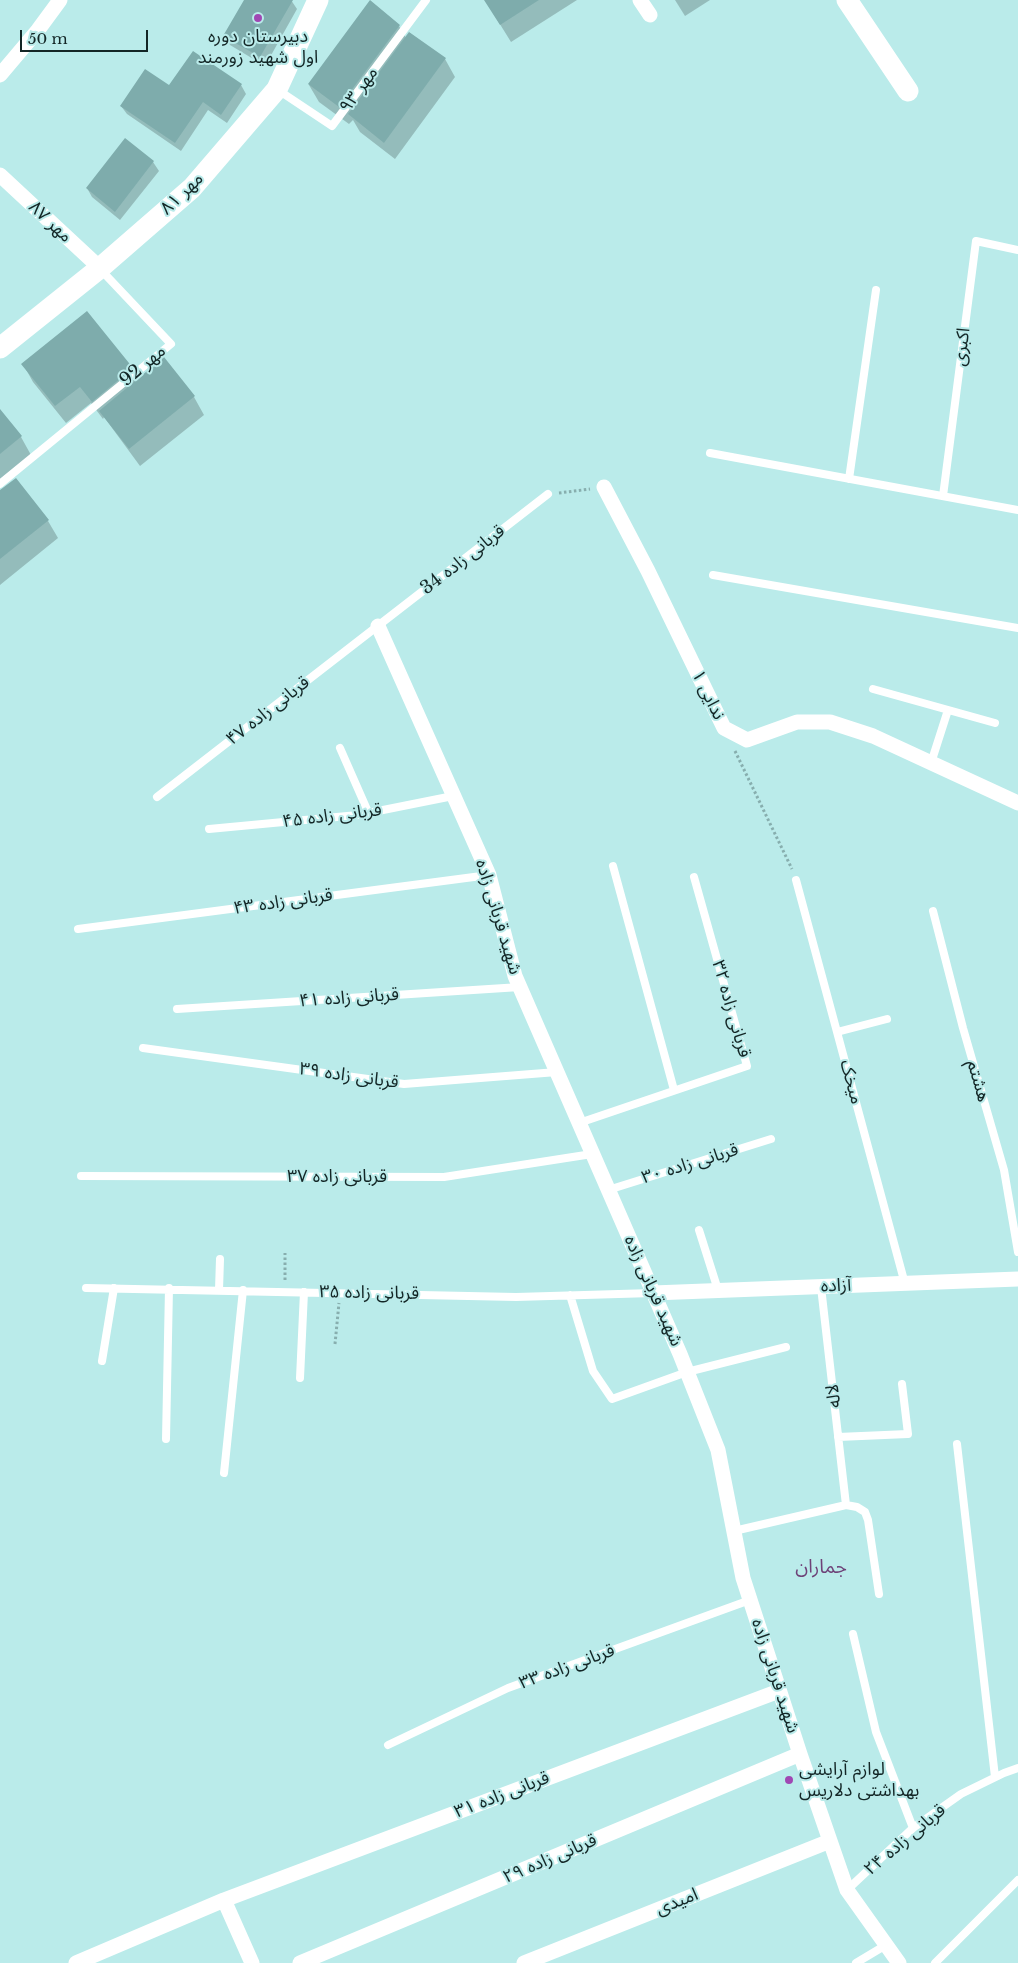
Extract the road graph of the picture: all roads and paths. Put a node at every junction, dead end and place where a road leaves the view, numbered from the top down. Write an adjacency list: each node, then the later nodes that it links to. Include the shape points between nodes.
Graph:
1 (60, 0): 7 (street)
2 (318, 0): 8 (street, مهر ۸۱)
3 (426, 0): 8 (lane, مهر ۹۳, via 332,126)
4 (640, 0): 6 (street)
5 (847, 0): 9 (street)
6 (650, 14)
7 (0, 75)
8 (277, 89): 12 (street, مهر ۸۱, via 192,188)
9 (908, 91)
10 (0, 175): 12 (street, مهر ۸۷)
11 (1018, 250): 20 (lane, اکبری, via 976,241)
12 (100, 268): 14 (street, مهر ۸۱); 17 (lane, مهر 92, via 171,344)
13 (876, 290): 16 (lane)
14 (0, 348)
15 (710, 453): 16 (lane)
16 (849, 478): 20 (lane)
17 (0, 484)
18 (604, 487): 19 (path); 28 (street, ندایی ۱)
19 (548, 494): 23 (lane, قربانی زاده 34)
20 (943, 496): 21 (lane)
21 (1018, 510)
22 (713, 575): 24 (lane)
23 (378, 626): 31 (street, شهید قربانی زاده); 32 (lane, قربانی زاده ۴۷)
24 (1018, 628)
25 (872, 689): 26 (lane)
26 (948, 710): 27 (lane); 30 (lane)
27 (995, 723)
28 (724, 728): 30 (street, ندایی ۱, via 747,740 797,722 830,722 873,736); 39 (path)
29 (340, 748): 34 (lane)
30 (931, 763): 33 (street, ندایی ۱)
31 (453, 796): 34 (lane, قربانی زاده ۴۵); 37 (street, شهید قربانی زاده)
32 (158, 797)
33 (1018, 803)
34 (369, 814): 35 (lane, قربانی زاده ۴۵)
35 (209, 829)
36 (613, 866): 48 (lane)
37 (489, 875): 41 (lane, قربانی زاده ۴۳); 42 (street, شهید قربانی زاده)
38 (694, 877): 48 (lane, قربانی زاده ۳۲, via 747,1066)
39 (796, 880): 45 (lane, میخک)
40 (934, 911): 55 (lane, هشتم, via 963,1028 1004,1170)
41 (78, 929)
42 (520, 987): 43 (lane, قربانی زاده ۴۱); 47 (street, شهید قربانی زاده)
43 (177, 1008)
44 (887, 1019): 45 (lane)
45 (837, 1032): 59 (lane, میخک)
46 (143, 1048): 47 (lane, قربانی زاده ۳۹, via 404,1084)
47 (556, 1072): 49 (street, شهید قربانی زاده)
48 (674, 1090): 49 (lane, قربانی زاده ۳۲)
49 (578, 1123): 51 (street, شهید قربانی زاده)
50 (772, 1139): 53 (lane, قربانی زاده ۳۰)
51 (592, 1154): 52 (lane, قربانی زاده ۳۷, via 444,1178); 53 (street, شهید قربانی زاده)
52 (81, 1176)
53 (608, 1190): 70 (street, شهید قربانی زاده)
54 (699, 1230): 66 (lane)
55 (1018, 1252)
56 (285, 1253): 67 (path)
57 (220, 1259): 64 (lane)
58 (1018, 1279): 59 (street, آزاده)
59 (905, 1284): 60 (street, آزاده)
60 (821, 1287): 66 (street, آزاده); 78 (lane, لاله)
61 (86, 1288): 62 (lane, قربانی زاده ۳۵)
62 (114, 1288): 63 (lane, قربانی زاده ۳۵); 74 (lane)
63 (169, 1288): 64 (lane, قربانی زاده ۳۵); 79 (lane)
64 (220, 1290): 65 (lane, قربانی زاده ۳۵)
65 (244, 1290): 67 (lane, قربانی زاده ۳۵); 81 (lane)
66 (718, 1290): 70 (street, آزاده)
67 (285, 1291): 68 (lane, قربانی زاده ۳۵)
68 (304, 1292): 69 (lane, قربانی زاده ۳۵); 76 (lane)
69 (340, 1292): 71 (lane, قربانی زاده ۳۵, via 516,1297); 72 (path)
70 (653, 1293): 71 (lane, قربانی زاده ۳۵); 75 (street, شهید قربانی زاده)
71 (570, 1295): 75 (lane, via 593,1371 612,1399)
72 (335, 1344)
73 (786, 1347): 75 (lane)
74 (102, 1361)
75 (687, 1372): 83 (street, شهید قربانی زاده, via 718,1450)
76 (300, 1378)
77 (902, 1384): 78 (lane, via 908,1434)
78 (838, 1437): 82 (lane, لاله)
79 (166, 1440)
80 (957, 1444): 91 (lane)
81 (224, 1474)
82 (846, 1505): 83 (lane); 84 (lane, via 865,1512 868,1520)
83 (734, 1531): 85 (street, شهید قربانی زاده)
84 (879, 1594)
85 (750, 1600): 87 (street, شهید قربانی زاده); 88 (lane, قربانی زاده ۳۳, via 508,1688)
86 (853, 1634): 92 (lane, via 876,1732)
87 (779, 1691): 89 (street, شهید قربانی زاده); 96 (street, قربانی زاده ۳۱)
88 (388, 1745)
89 (800, 1754): 93 (street, شهید قربانی زاده); 100 (street, قربانی زاده ۲۹)
90 (1018, 1768): 91 (lane, قربانی زاده ۲۴)
91 (995, 1777): 92 (lane, قربانی زاده ۲۴, via 961,1794)
92 (913, 1828): 95 (lane, قربانی زاده ۲۴)
93 (830, 1841): 95 (street, شهید قربانی زاده); 101 (street, امیدی)
94 (1018, 1880): 104 (lane)
95 (847, 1890): 97 (street, شهید قربانی زاده)
96 (224, 1900): 98 (street, قربانی زاده ۳۱); 99 (street)
97 (886, 1945): 102 (lane); 103 (street, شهید قربانی زاده)
98 (76, 1963)
99 (252, 1963)
100 (300, 1963)
101 (524, 1963)
102 (856, 1963)
103 (899, 1963)
104 (935, 1963)

